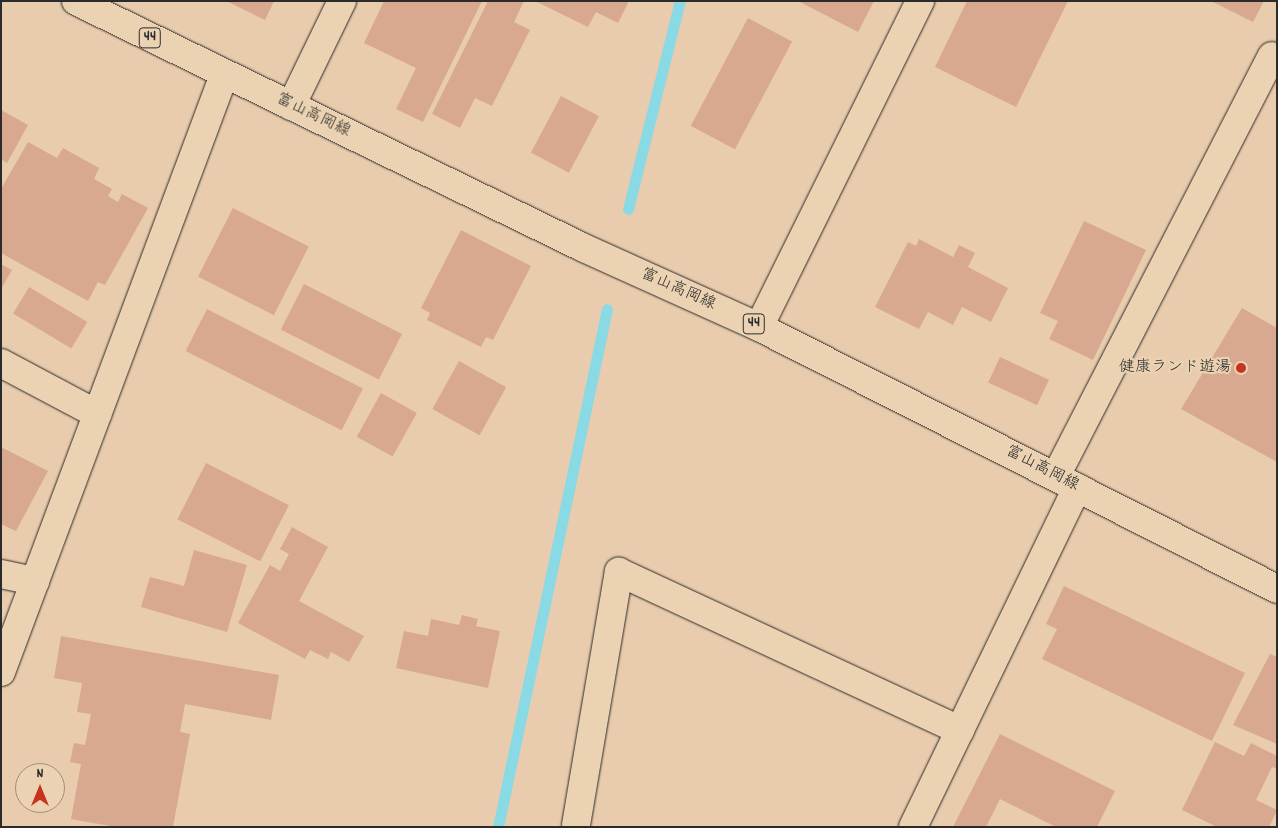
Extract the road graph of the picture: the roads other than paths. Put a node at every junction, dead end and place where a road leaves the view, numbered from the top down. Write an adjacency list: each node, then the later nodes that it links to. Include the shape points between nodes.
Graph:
1 (76, 1): 4 (street, 富山高岡線 / 44)
2 (342, 1): 7 (street)
3 (920, 1): 8 (street)
4 (104, 8): 6 (street, 富山高岡線 / 44)
5 (1275, 53): 11 (street)
6 (224, 74): 7 (street, 富山高岡線 / 44); 10 (street)
7 (291, 106): 8 (street, 富山高岡線 / 44, via 584,248)
8 (759, 327): 11 (street, 富山高岡線 / 44)
9 (1, 363): 10 (street)
10 (97, 414): 13 (street)
11 (1067, 482): 14 (street, 富山高岡線 / 44); 16 (street)
12 (1, 574): 13 (street)
13 (35, 581): 15 (street)
14 (1277, 589)
15 (1, 672)
16 (960, 730): 17 (street, via 619,572); 18 (street)
17 (577, 826)
18 (913, 827)

